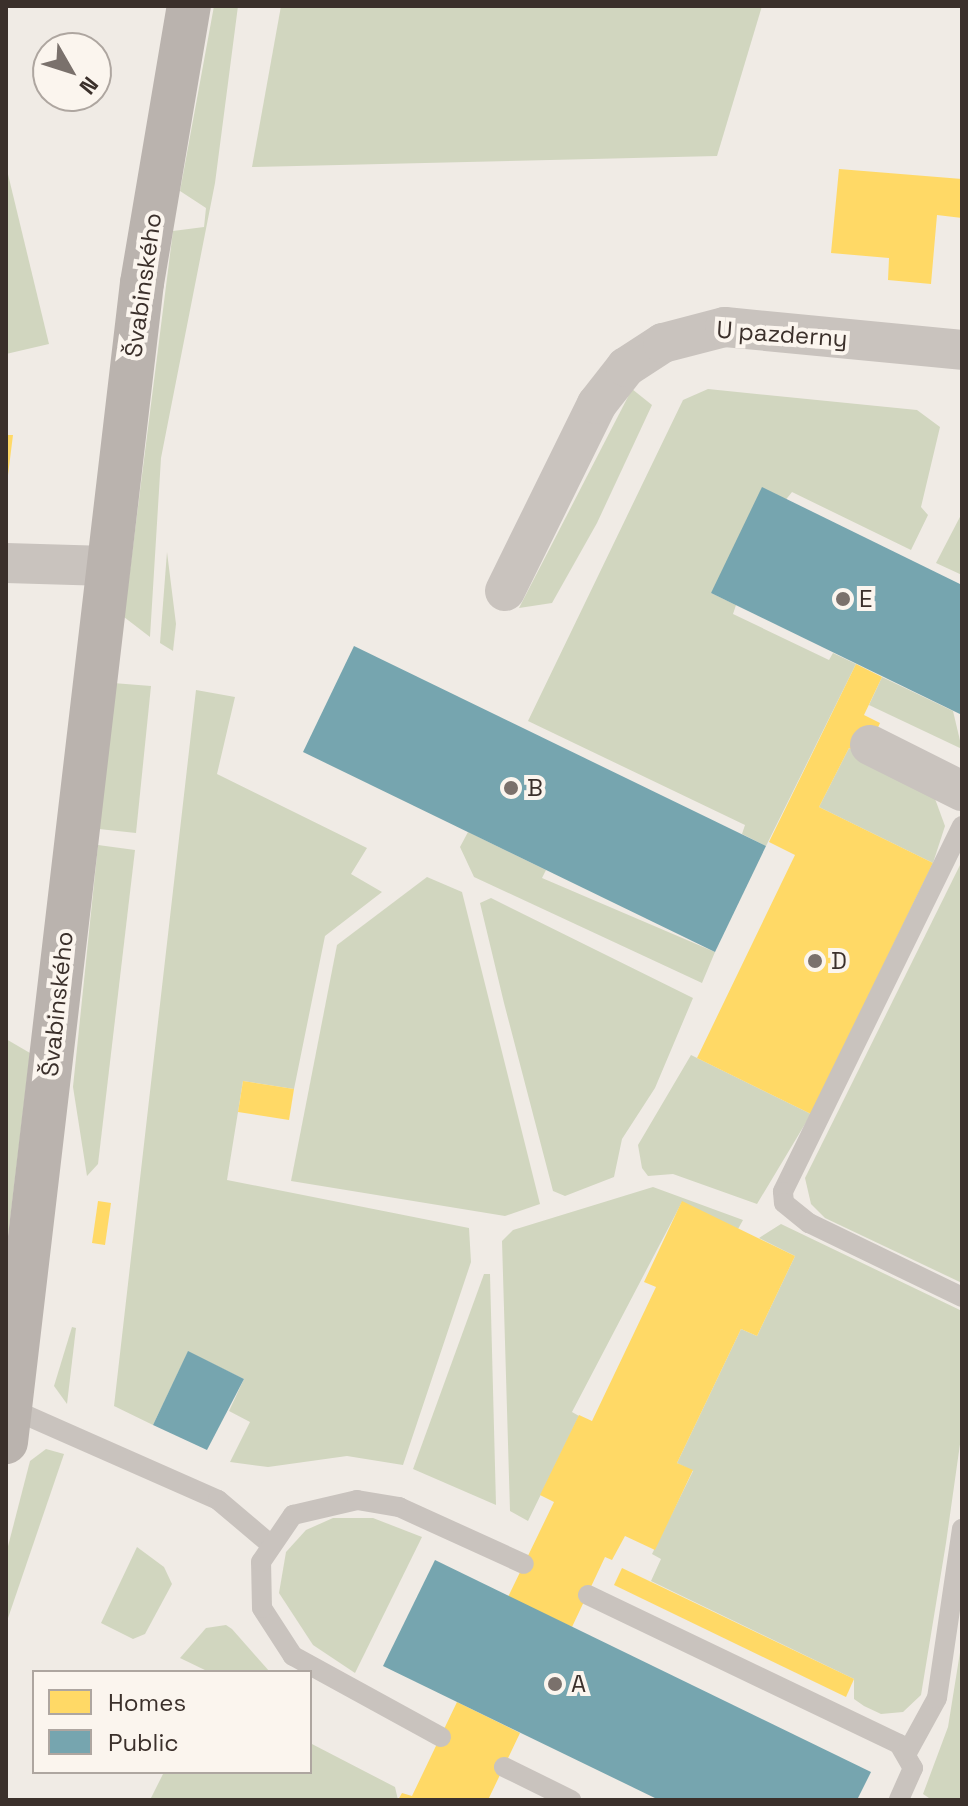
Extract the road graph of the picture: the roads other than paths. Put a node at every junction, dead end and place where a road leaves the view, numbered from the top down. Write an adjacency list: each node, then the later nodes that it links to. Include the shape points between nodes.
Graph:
1 (189, 6): 4 (street, Švabinského, via 142,283)
2 (962, 350): 5 (street, U pazderny, via 725,327 663,343 626,367 597,404)
3 (6, 563): 4 (street)
4 (107, 566): 10 (street, Švabinského)
5 (505, 591)
6 (870, 745): 7 (street)
7 (962, 791)
8 (962, 826): 9 (lane, via 783,1192 784,1203 809,1223)
9 (962, 1297)
10 (9, 1425): 12 (lane, via 218,1500)
11 (962, 1529): 16 (lane, via 937,1698)
12 (270, 1544): 13 (lane, via 308,1507 373,1500); 15 (lane, via 257,1592 284,1646 321,1677)
13 (524, 1564)
14 (588, 1595): 16 (lane)
15 (441, 1737)
16 (908, 1751): 19 (lane, via 913,1768)
17 (504, 1767): 18 (lane)
18 (571, 1800)
19 (899, 1800)

